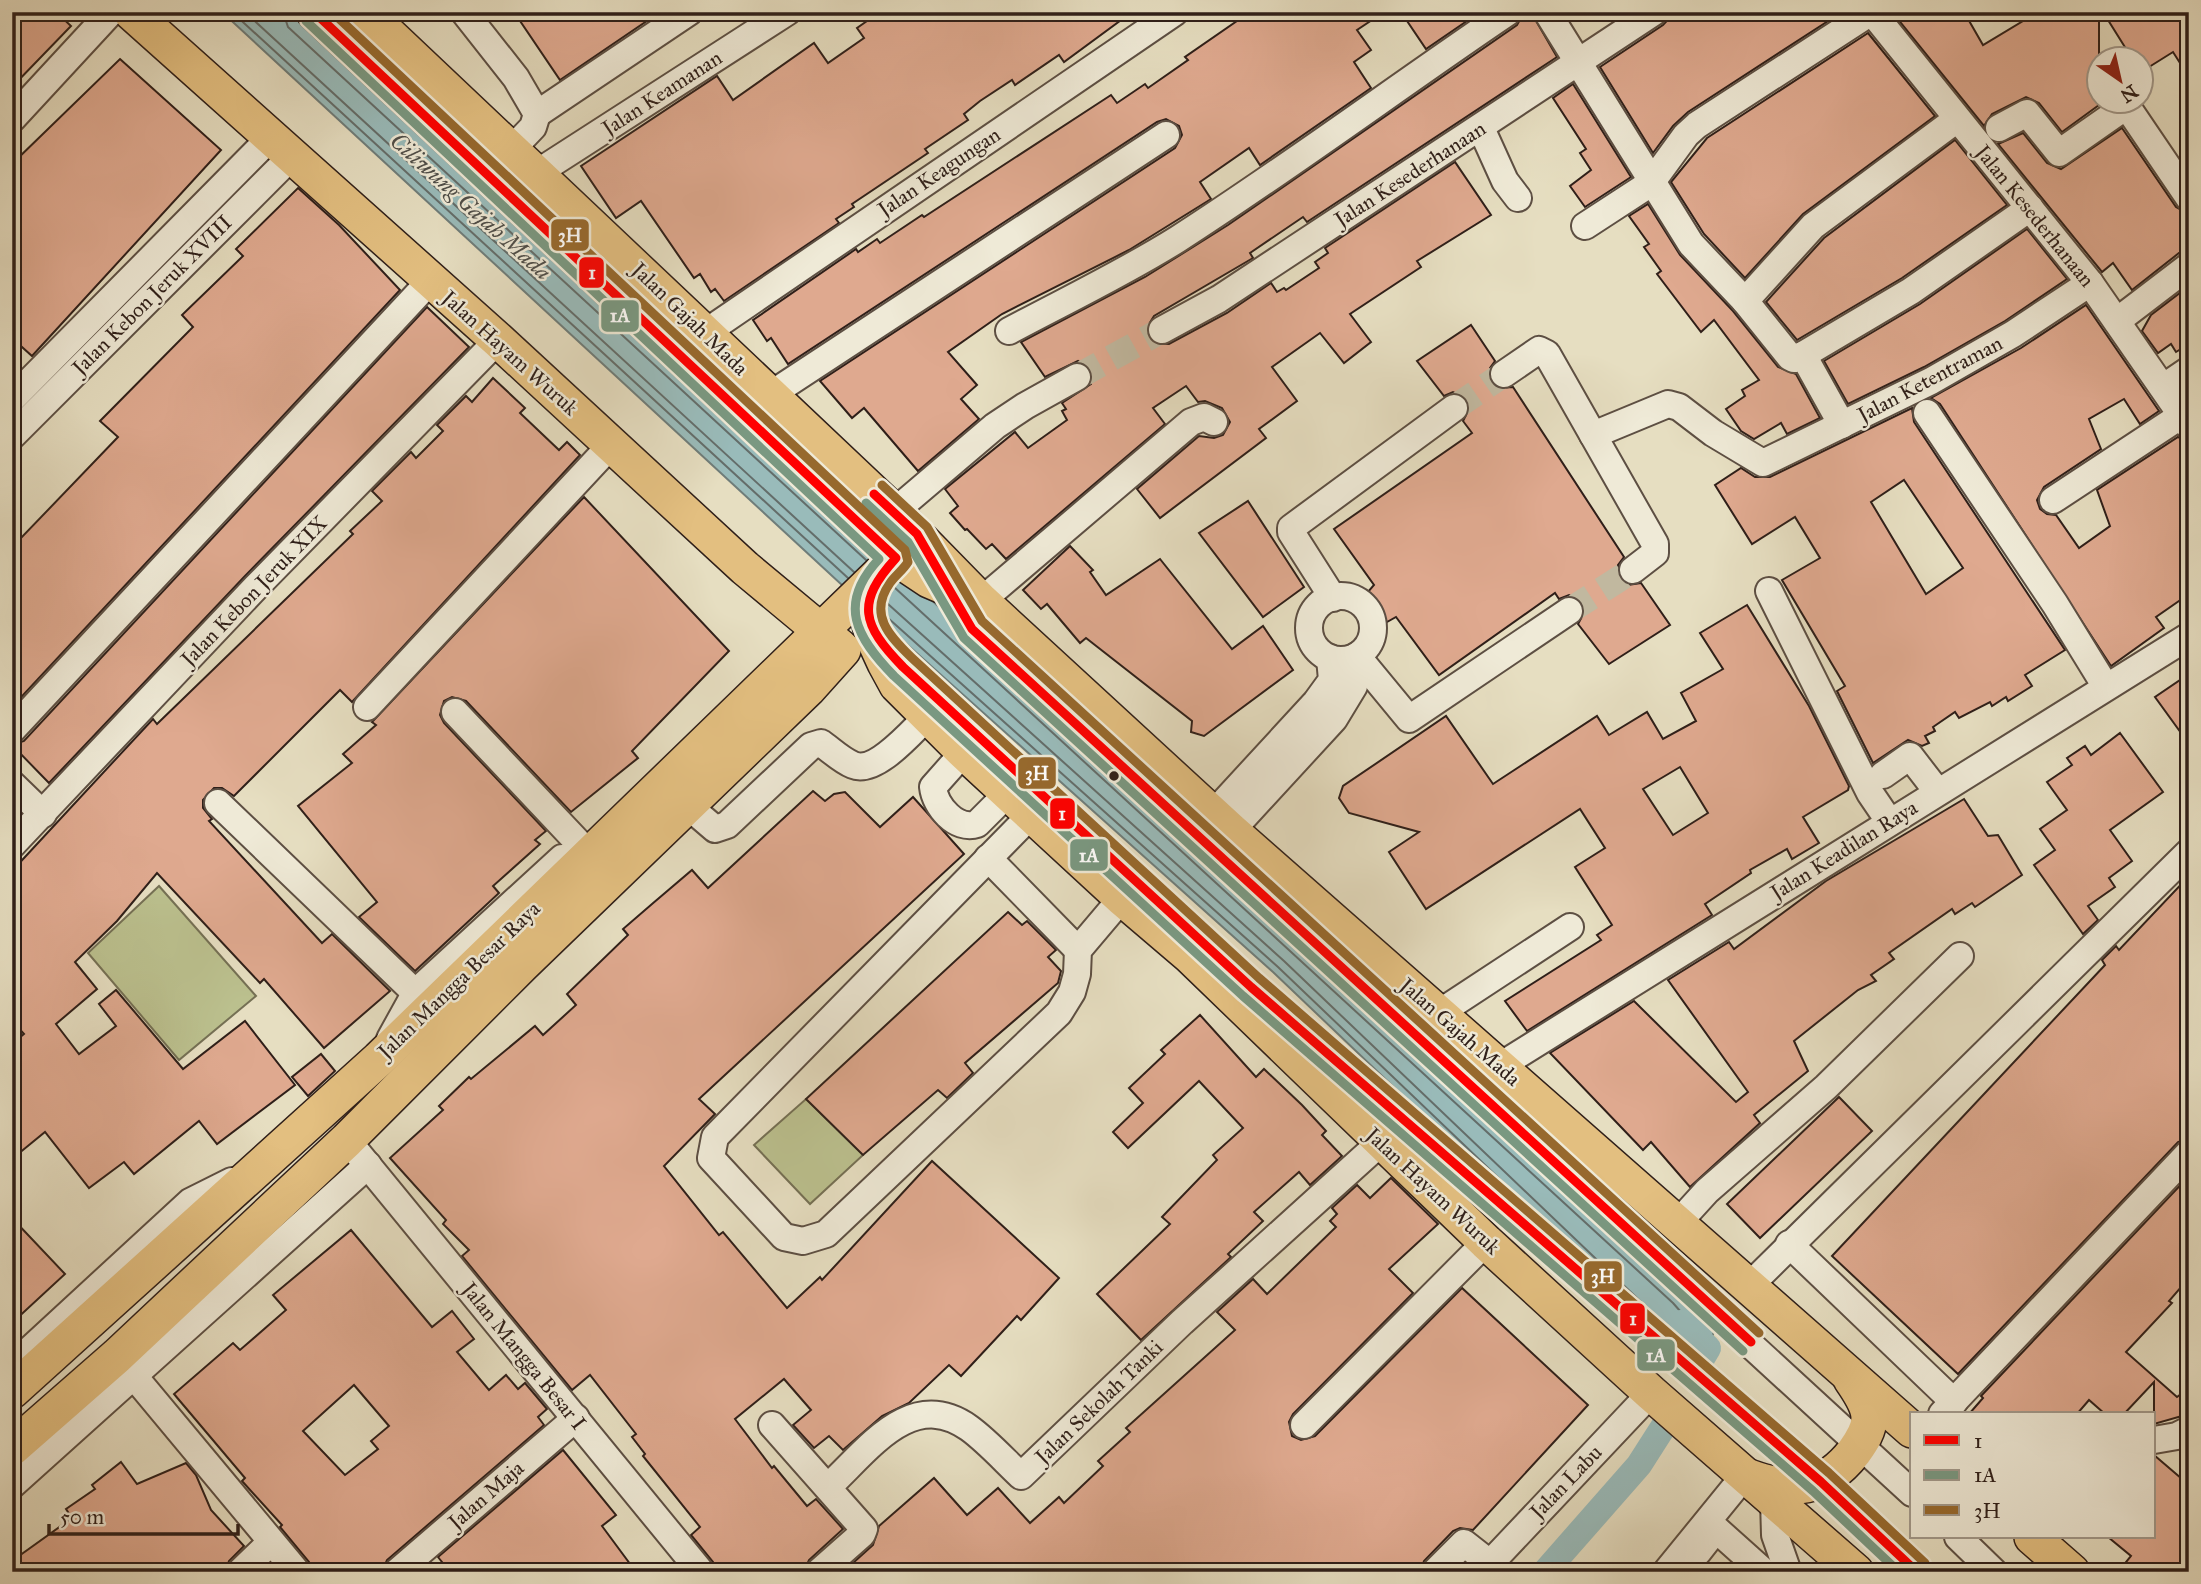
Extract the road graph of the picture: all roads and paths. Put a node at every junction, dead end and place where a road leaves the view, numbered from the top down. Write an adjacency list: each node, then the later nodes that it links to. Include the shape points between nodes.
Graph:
1 (111, 12): 16 (street)
2 (131, 12): 20 (main road, Jalan Hayam Wuruk)
3 (314, 12): 54 (main road, Jalan Gajah Mada)
4 (365, 12): 21 (main road, Jalan Gajah Mada)
5 (464, 12): 14 (street, via 516,78)
6 (688, 12): 14 (street)
7 (787, 12): 22 (street, Jalan Keamanan)
8 (1175, 12): 35 (street, Jalan Keagungan)
9 (1508, 12): 34 (street, via 1174,241)
10 (1547, 12): 13 (street)
11 (1654, 12): 13 (street, Jalan Kesederhanaan)
12 (1872, 12): 15 (street, Jalan Kesederhanaan); 23 (street, via 1698,125)
13 (1580, 64): 17 (street, Jalan Kesederhanaan); 23 (street)
14 (537, 114): 21 (street, via 533,127)
15 (1957, 118): 26 (street, Jalan Kesederhanaan); 31 (street, via 1814,226)
16 (12, 120)
17 (1481, 128): 24 (street, via 1505,181); 33 (street, Jalan Kesederhanaan, via 1219,299)
18 (1999, 128): 25 (street, via 2027,113 2059,153 2119,111 2130,111)
19 (1166, 135): 42 (street)
20 (282, 146): 29 (main road, Jalan Hayam Wuruk); 43 (street); 50 (street, Jalan Kebon Jeruk XVIII)
21 (512, 149): 22 (main road, Jalan Gajah Mada)
22 (537, 173): 35 (main road, Jalan Gajah Mada)
23 (1651, 183): 27 (street); 31 (street, via 1691,244)
24 (1518, 198)
25 (2189, 198)
26 (2030, 208): 30 (street, Jalan Kesederhanaan); 37 (street, via 1911,291)
27 (1585, 226)
28 (2189, 266): 32 (street)
29 (431, 280): 36 (main road, Jalan Hayam Wuruk); 71 (street)
30 (2090, 282): 32 (street, Jalan Kesederhanaan); 48 (street, Jalan Ketentraman, via 2013,334)
31 (1745, 301): 37 (street, via 1790,357)
32 (2117, 321): 41 (street, Jalan Kesederhanaan)
33 (1162, 330)
34 (1009, 331)
35 (705, 333): 42 (main road, Jalan Gajah Mada)
36 (498, 341): 51 (main road, Jalan Hayam Wuruk); 79 (street, Jalan Kebon Jeruk XIX, via 256,587)
37 (1803, 355): 48 (street)
38 (2189, 370): 41 (street)
39 (1504, 374): 49 (street, via 1539,350 1546,354)
40 (1077, 377): 54 (street, via 995,426)
41 (2164, 387): 46 (street, Jalan Kesederhanaan)
42 (770, 395): 54 (main road, Jalan Gajah Mada)
43 (12, 399)
44 (1454, 408): 57 (street, via 1291,527)
45 (1927, 413): 63 (street)
46 (2185, 420): 52 (street)
47 (1214, 422): 56 (street, via 1204,416 1191,422)
48 (1842, 425): 49 (street, Jalan Ketentraman, via 1763,463 1668,404)
49 (1593, 435): 53 (street, via 1655,544 1655,553)
50 (12, 436)
51 (611, 445): 54 (main road, Jalan Hayam Wuruk, via 745,568); 66 (street)
52 (2053, 500)
53 (1633, 570)
54 (873, 588): 56 (main road, Jalan Gajah Mada); 62 (main road, Jalan Hayam Wuruk); 64 (main road, Jalan Mangga Besar Raya); 65 (main road, Jalan Mangga Besar Raya); 117 (street, via 1251,987)
55 (1769, 591): 80 (street, via 1870,793)
56 (966, 596): 81 (main road, Jalan Gajah Mada); 114 (street, via 965,618 981,637)
57 (1333, 598): 60 (street, via 1351,598 1371,616 1373,634); 61 (street, via 1317,608 1310,627 1315,646)
58 (1569, 611): 70 (street, via 1413,718)
59 (2189, 636): 63 (street, Jalan Keadilan Raya)
60 (1357, 656): 61 (street); 67 (street, via 1354,686); 70 (street)
61 (1331, 658): 67 (street, via 1332,680)
62 (897, 685): 64 (main road, via 848,675); 69 (main road, Jalan Hayam Wuruk)
63 (2106, 687): 75 (street, Jalan Keadilan Raya)
64 (808, 689): 65 (main road, Jalan Mangga Besar Raya)
65 (764, 702): 78 (main road, Jalan Mangga Besar Raya); 83 (main road, Jalan Mangga Besar Raya)
66 (367, 707)
67 (1325, 710): 70 (street, via 1361,702 1383,705); 81 (street)
68 (455, 712): 83 (street)
69 (928, 716): 72 (main road, Jalan Hayam Wuruk); 78 (street, via 869,765 853,765 821,743 811,746 727,825 715,829)
70 (1406, 717)
71 (12, 730)
72 (964, 752): 77 (main road, Jalan Hayam Wuruk); 77 (street, via 933,787 934,799 952,818 962,825 976,824)
73 (1883, 775): 75 (street, via 1910,756)
74 (12, 784): 79 (street)
75 (1937, 791): 80 (street, Jalan Keadilan Raya)
76 (218, 803): 91 (street)
77 (1019, 804): 85 (street); 86 (main road, Jalan Hayam Wuruk)
78 (687, 805): 89 (main road, Jalan Mangga Besar Raya)
79 (43, 814): 82 (street, Jalan Kebon Jeruk XIX)
80 (1889, 821): 93 (street, Jalan Keadilan Raya)
81 (1222, 822): 92 (main road, Jalan Gajah Mada)
82 (12, 845)
83 (584, 849): 89 (main road, Jalan Mangga Besar Raya); 91 (street)
84 (2189, 852): 100 (street)
85 (988, 858): 88 (street); 88 (street, via 715,1138 711,1158 783,1237 803,1241 826,1234 1059,1013 1074,983)
86 (1122, 898): 88 (street); 94 (main road, Jalan Hayam Wuruk, via 1190,956)
87 (1570, 927): 92 (street)
88 (1078, 950)
89 (510, 953): 91 (main road, Jalan Mangga Besar Raya); 95 (main road, Jalan Mangga Besar Raya)
90 (1961, 956): 98 (street)
91 (423, 1000): 97 (main road, Jalan Mangga Besar Raya, via 379,1059)
92 (1439, 1013): 93 (main road, Jalan Gajah Mada)
93 (1500, 1066): 98 (main road, Jalan Gajah Mada)
94 (1380, 1143): 99 (main road, Jalan Hayam Wuruk); 119 (street, Jalan Sekolah Tanki, via 1021,1476 968,1428 933,1414 917,1414 899,1421)
95 (357, 1153): 103 (main road, Jalan Mangga Besar Raya); 108 (street, Jalan Mangga Besar I)
96 (2189, 1153): 107 (street)
97 (263, 1165): 102 (street, via 190,1202); 105 (main road, Jalan Mangga Besar Raya)
98 (1676, 1225): 101 (main road, Jalan Gajah Mada)
99 (1486, 1242): 106 (main road, Jalan Hayam Wuruk); 109 (street)
100 (1789, 1244): 101 (street); 107 (street)
101 (1749, 1286): 104 (main road, Jalan Gajah Mada)
102 (12, 1366)
103 (126, 1366): 115 (main road, Jalan Mangga Besar Raya); 124 (street)
104 (1848, 1373): 111 (main road, Jalan Gajah Mada); 114 (main road, via 1869,1418)
105 (12, 1391)
106 (1651, 1393): 116 (main road, Jalan Hayam Wuruk); 125 (street, Jalan Labu)
107 (1948, 1408)
108 (576, 1418): 128 (street, Jalan Maja); 129 (street, Jalan Mangga Besar I)
109 (1304, 1424)
110 (772, 1425): 119 (street)
111 (1910, 1428)
112 (2189, 1430): 113 (street)
113 (2156, 1440)
114 (1861, 1443): 117 (main road, via 1843,1466); 120 (street)
115 (28, 1446): 118 (street)
116 (1745, 1475): 117 (main road, via 1770,1485 1796,1487); 121 (main road, Jalan Hayam Wuruk); 132 (street)
117 (1821, 1482): 137 (street)
118 (12, 1485)
119 (829, 1486): 130 (street, via 864,1528)
120 (1910, 1491)
121 (1774, 1500): 135 (street, via 1774,1535); 136 (main road, Jalan Hayam Wuruk)
122 (1959, 1538): 138 (street)
123 (2033, 1538): 139 (main road)
124 (270, 1543): 126 (street); 127 (street)
125 (1491, 1569): 131 (street, via 1464,1542)
126 (240, 1572)
127 (297, 1572)
128 (397, 1572)
129 (701, 1572)
130 (819, 1572)
131 (1435, 1572)
132 (1666, 1572)
133 (1683, 1572): 134 (street, via 1716,1529)
134 (1764, 1572)
135 (1788, 1572)
136 (1856, 1572)
137 (1917, 1572)
138 (1994, 1572)
139 (2072, 1572)

